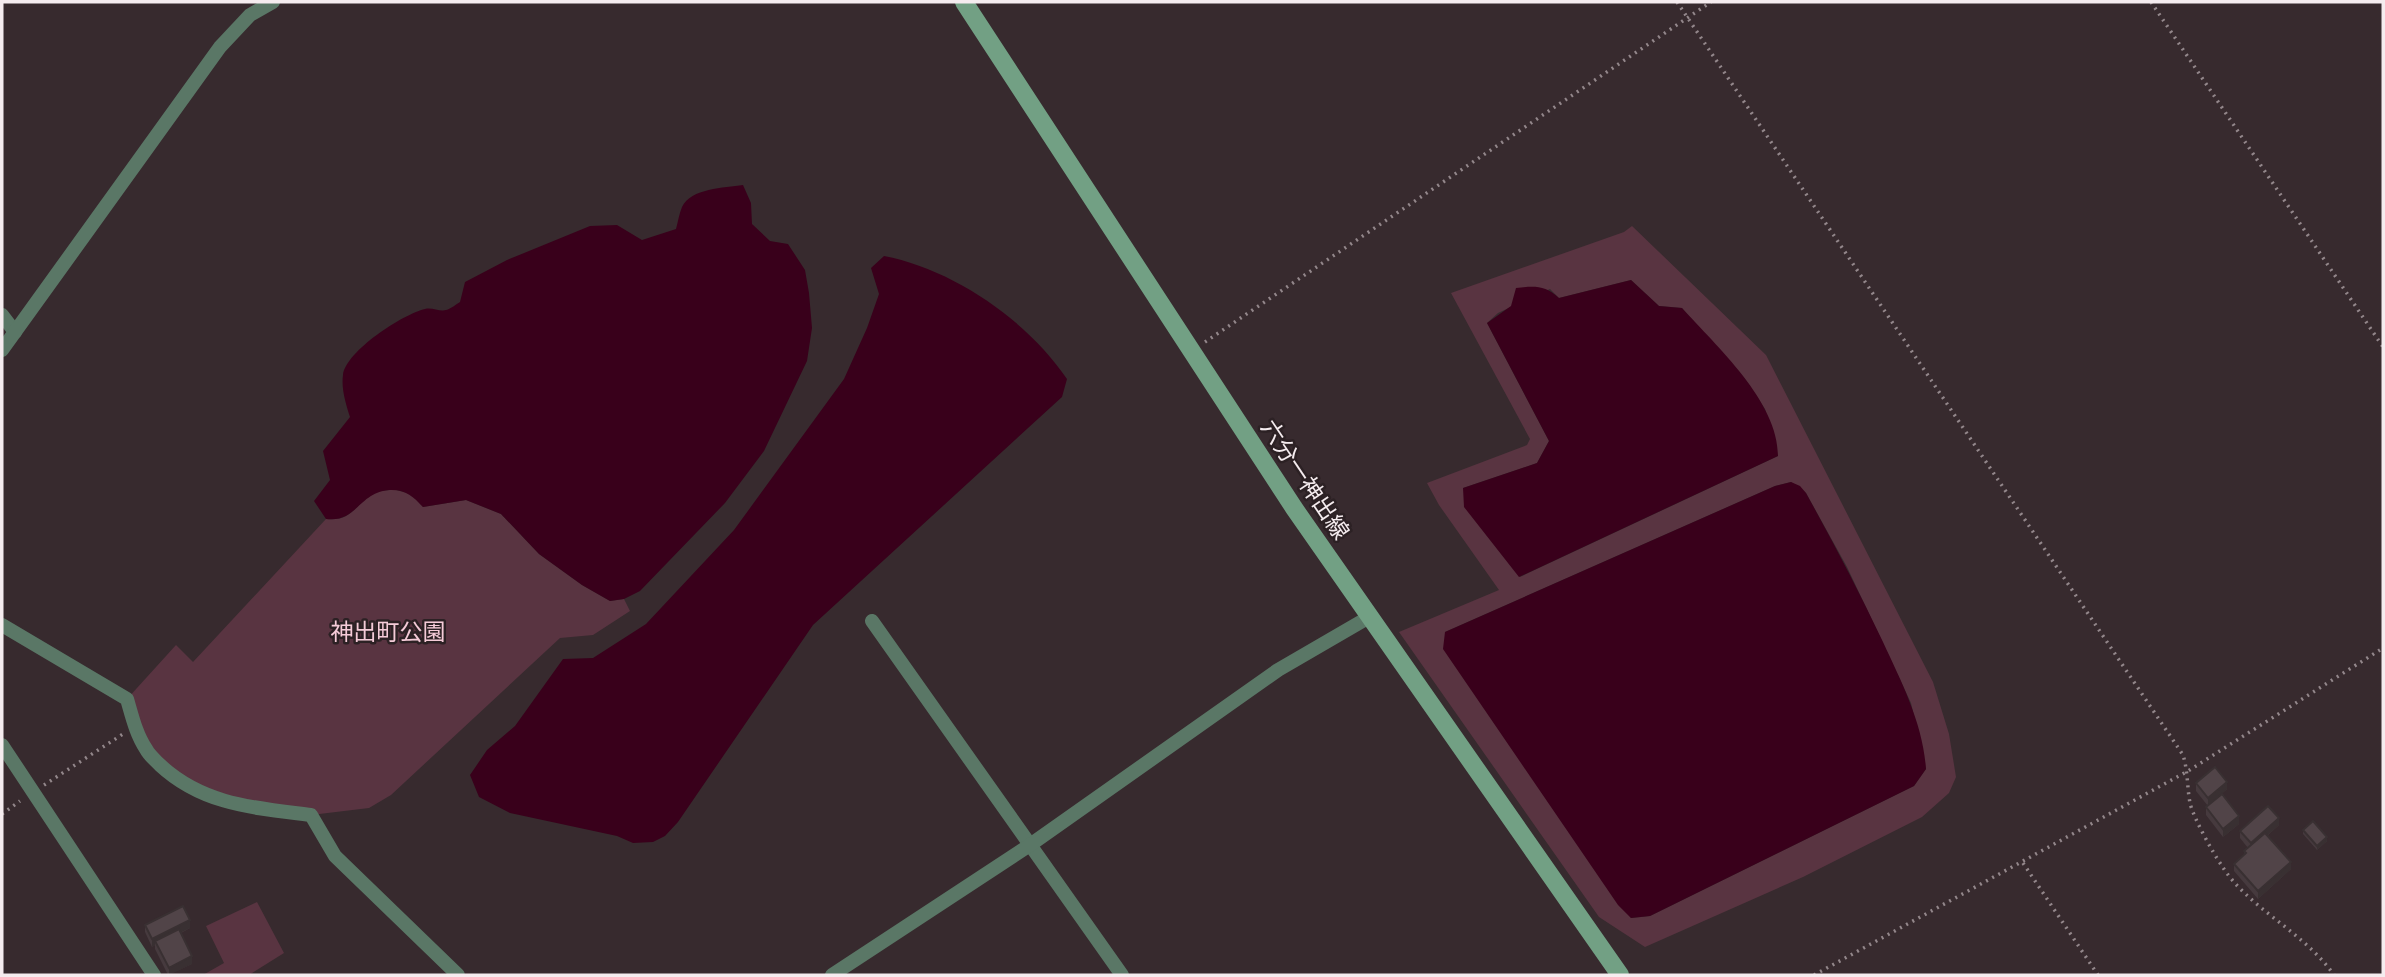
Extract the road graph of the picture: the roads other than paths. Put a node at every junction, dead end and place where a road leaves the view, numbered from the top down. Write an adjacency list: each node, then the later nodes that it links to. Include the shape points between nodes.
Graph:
1 (273, 2): 4 (street, via 250,15 220,47)
2 (964, 2): 6 (main road, 六分一神出線, via 1294,508)
3 (2, 315): 4 (street)
4 (15, 332): 5 (street)
5 (2, 350)
6 (1371, 616): 10 (street, via 1278,670); 15 (main road, 六分一神出線)
7 (872, 621): 10 (street)
8 (2, 625): 12 (street, via 127,699 146,751 178,781 248,807 311,815 335,856)
9 (2, 745): 11 (street)
10 (1030, 845): 13 (street); 14 (street)
11 (154, 975)
12 (458, 975)
13 (832, 975)
14 (1122, 975)
15 (1620, 975)

